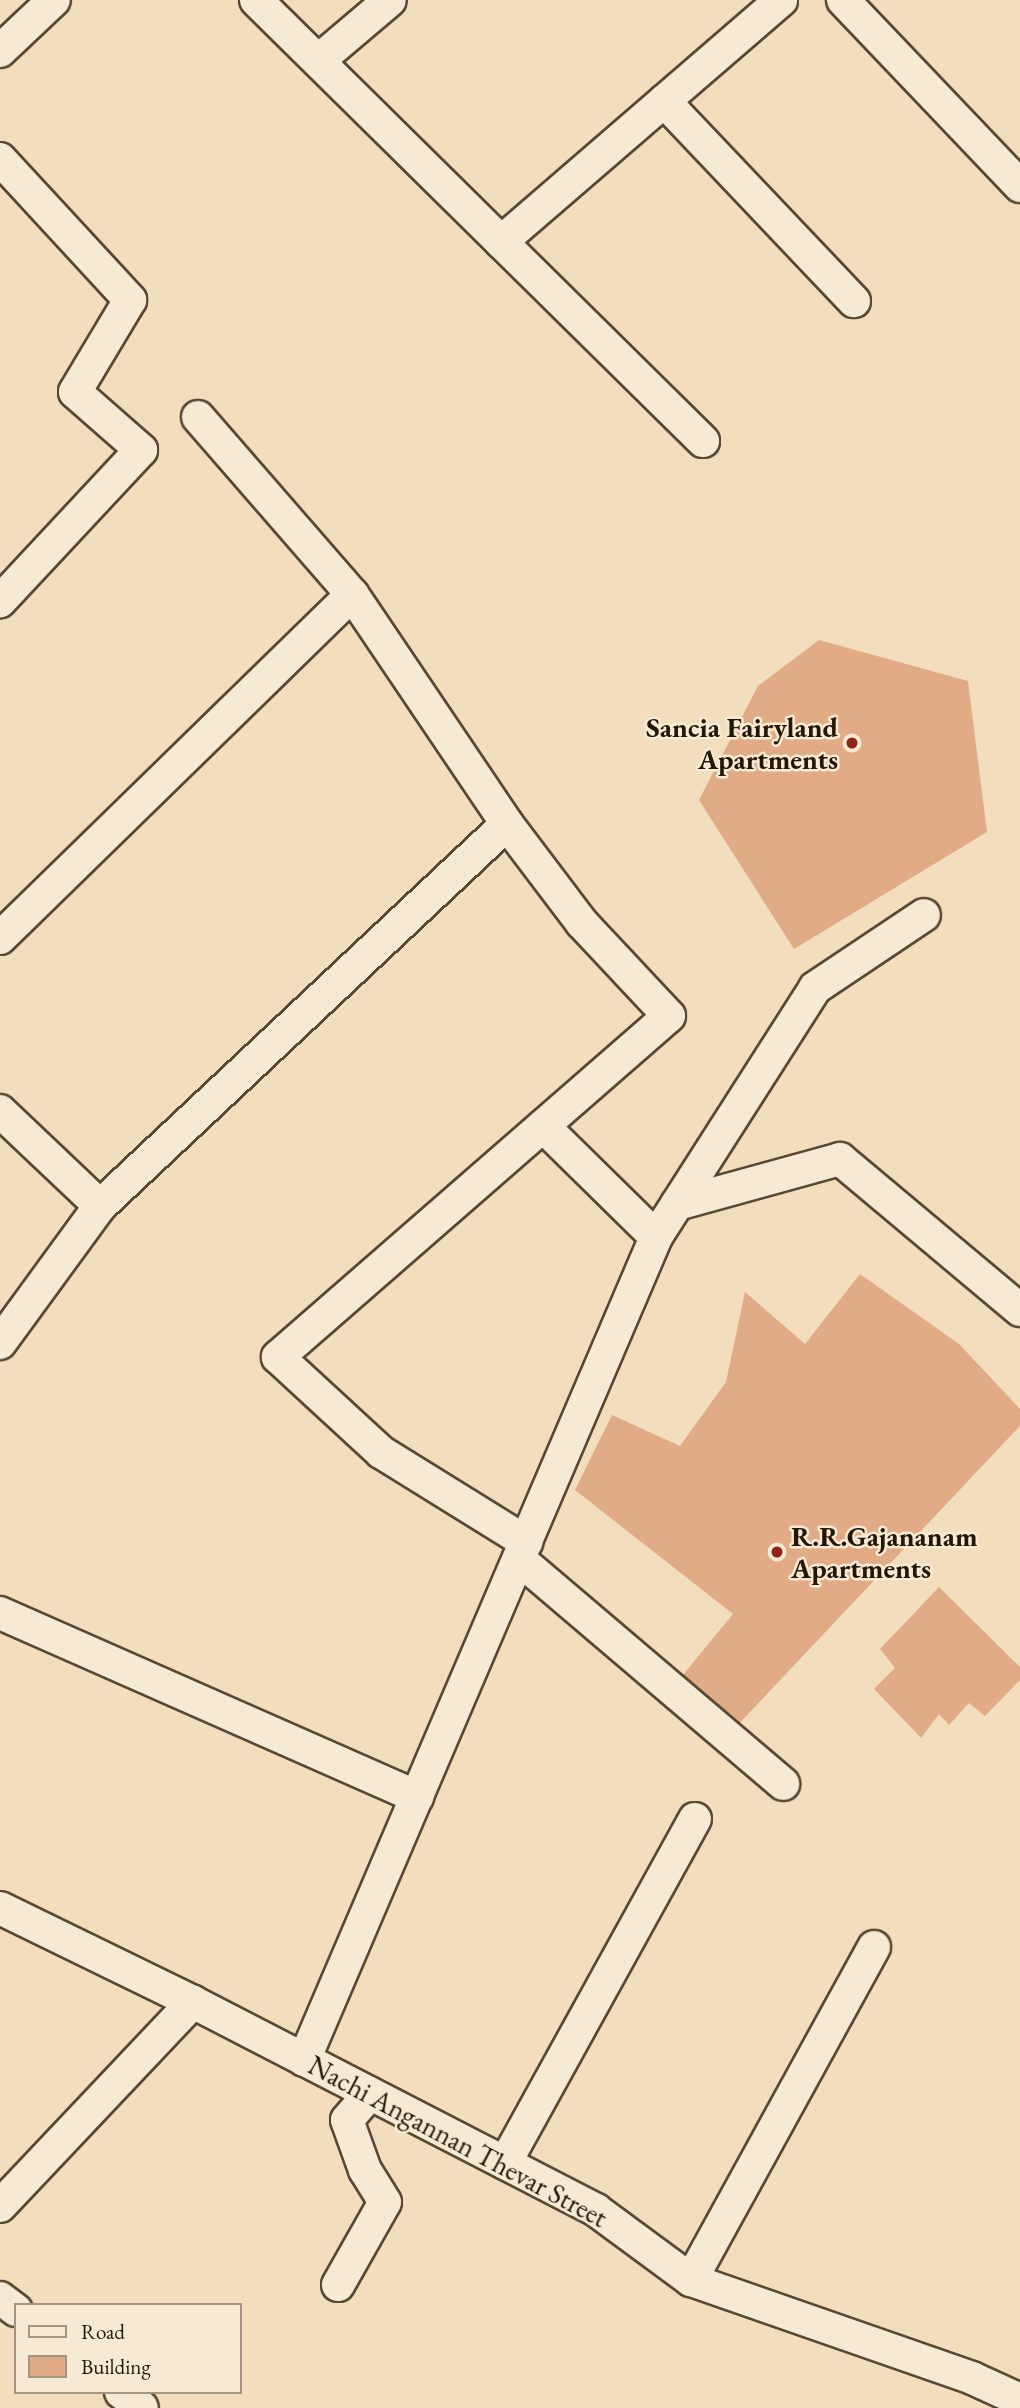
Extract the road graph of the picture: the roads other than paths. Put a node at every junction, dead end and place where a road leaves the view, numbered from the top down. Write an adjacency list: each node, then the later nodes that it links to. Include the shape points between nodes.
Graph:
1 (54, 0): 6 (street)
2 (256, 0): 7 (street)
3 (390, 0): 7 (street)
4 (781, 0): 8 (street)
5 (843, 0): 10 (street)
6 (0, 51)
7 (318, 61): 11 (street)
8 (664, 101): 11 (street); 12 (street)
9 (0, 159): 16 (street, via 130,300 75,393 141,450)
10 (1020, 186)
11 (501, 242): 14 (street)
12 (854, 301)
13 (198, 416): 15 (street)
14 (703, 441)
15 (352, 594): 17 (street); 19 (street)
16 (0, 601)
17 (507, 824): 21 (street, via 582,923 669,1016); 23 (street)
18 (924, 915): 22 (street, via 815,988)
19 (0, 938)
20 (0, 1111): 23 (street)
21 (543, 1126): 24 (street); 27 (street, via 278,1357 381,1452)
22 (677, 1204): 24 (street); 25 (street, via 839,1159)
23 (100, 1206): 26 (street)
24 (656, 1237): 27 (street)
25 (1020, 1310)
26 (0, 1343)
27 (522, 1550): 29 (street); 30 (street)
28 (0, 1613): 30 (street)
29 (783, 1784)
30 (417, 1797): 35 (street)
31 (695, 1819): 37 (street)
32 (0, 1908): 34 (street, Nachi Angannan Thevar Street)
33 (874, 1947): 39 (street)
34 (193, 2002): 35 (street, Nachi Angannan Thevar Street); 38 (street)
35 (304, 2060): 36 (street, Nachi Angannan Thevar Street)
36 (370, 2094): 37 (street, Nachi Angannan Thevar Street); 40 (street, via 347,2120 365,2170 385,2202)
37 (505, 2164): 39 (street, Nachi Angannan Thevar Street, via 596,2210)
38 (0, 2206)
39 (691, 2280): 42 (street, Nachi Angannan Thevar Street, via 972,2378)
40 (338, 2285)
41 (124, 2394): 43 (street)
42 (1020, 2400)
43 (142, 2408)

